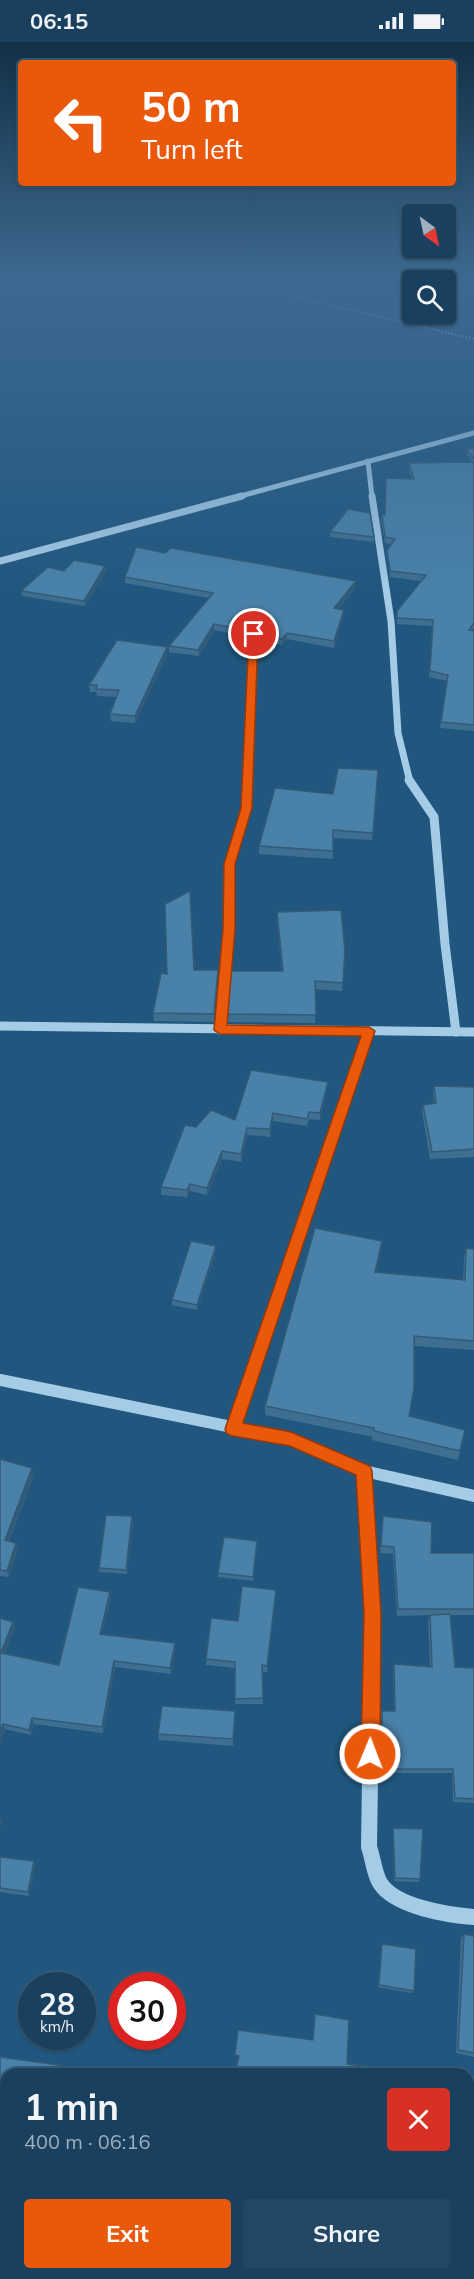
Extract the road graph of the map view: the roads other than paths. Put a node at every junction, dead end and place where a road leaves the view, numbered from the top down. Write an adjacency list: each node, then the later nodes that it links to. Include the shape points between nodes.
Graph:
1 (474, 433): 2 (street)
2 (368, 461): 3 (street); 8 (street, via 391,621 398,733 410,783 434,817)
3 (0, 561)
4 (254, 634): 6 (street, via 247,808 230,864)
5 (0, 1026): 6 (street)
6 (220, 1030): 7 (street)
7 (369, 1031): 8 (street); 11 (street)
8 (456, 1032): 9 (street)
9 (474, 1032)
10 (0, 1380): 11 (street)
11 (233, 1429): 12 (street, via 291,1439)
12 (364, 1471): 13 (street); 14 (street, via 372,1614 369,1847 381,1884 395,1898 459,1917)
13 (474, 1496)
14 (474, 1917)

